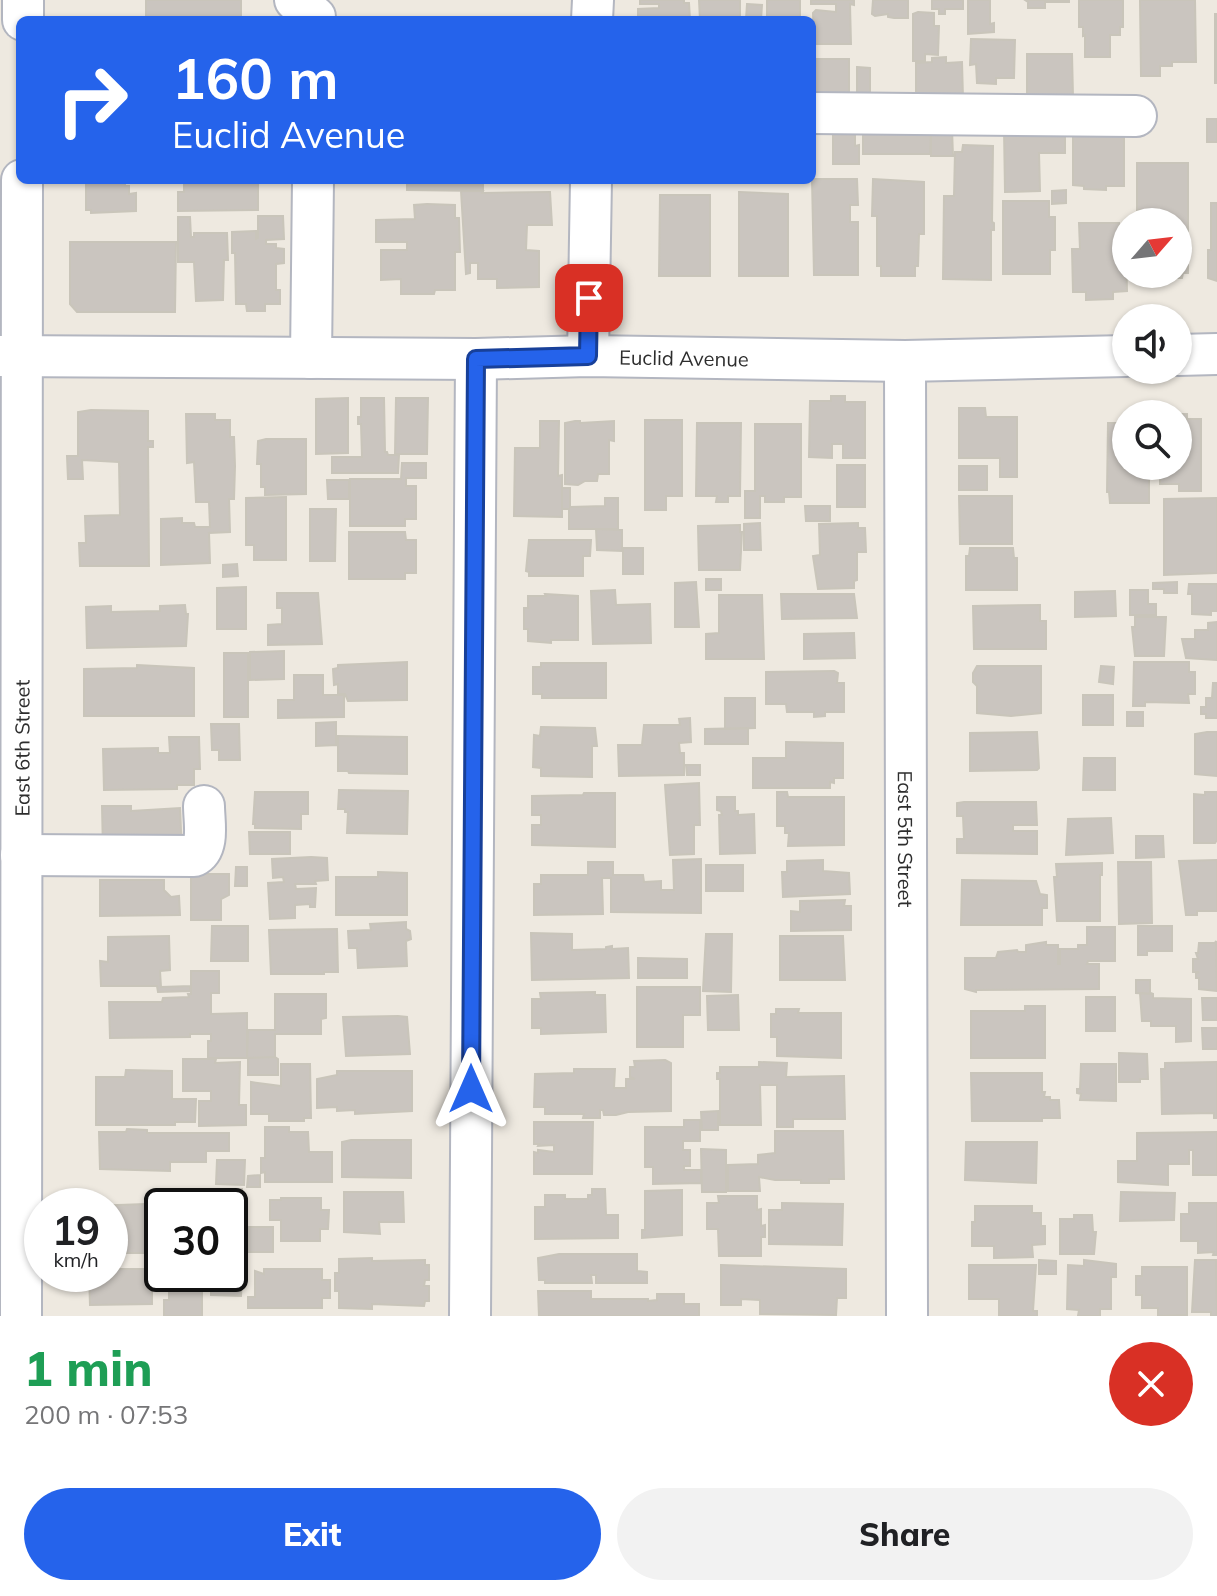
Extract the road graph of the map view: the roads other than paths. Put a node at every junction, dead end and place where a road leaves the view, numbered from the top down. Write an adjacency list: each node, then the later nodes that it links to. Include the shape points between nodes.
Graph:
1 (816, 113): 2 (street)
2 (1136, 116)
3 (22, 184): 8 (street, East 6th Street)
4 (313, 184): 11 (street)
5 (591, 184): 9 (street)
6 (1217, 354): 7 (street)
7 (1192, 355)
8 (10, 356): 11 (street, Euclid Avenue); 14 (street, East 6th Street)
9 (588, 356): 12 (street, Euclid Avenue); 13 (street, Euclid Avenue)
10 (1112, 356): 13 (street, Euclid Avenue)
11 (311, 358): 12 (street, Euclid Avenue)
12 (476, 359): 18 (street)
13 (905, 361): 19 (street, East 5th Street)
14 (10, 608): 16 (street, East 6th Street)
15 (204, 806): 16 (street, via 204,846 194,856)
16 (21, 855): 17 (street, East 6th Street)
17 (21, 1316)
18 (470, 1316)
19 (907, 1316)

